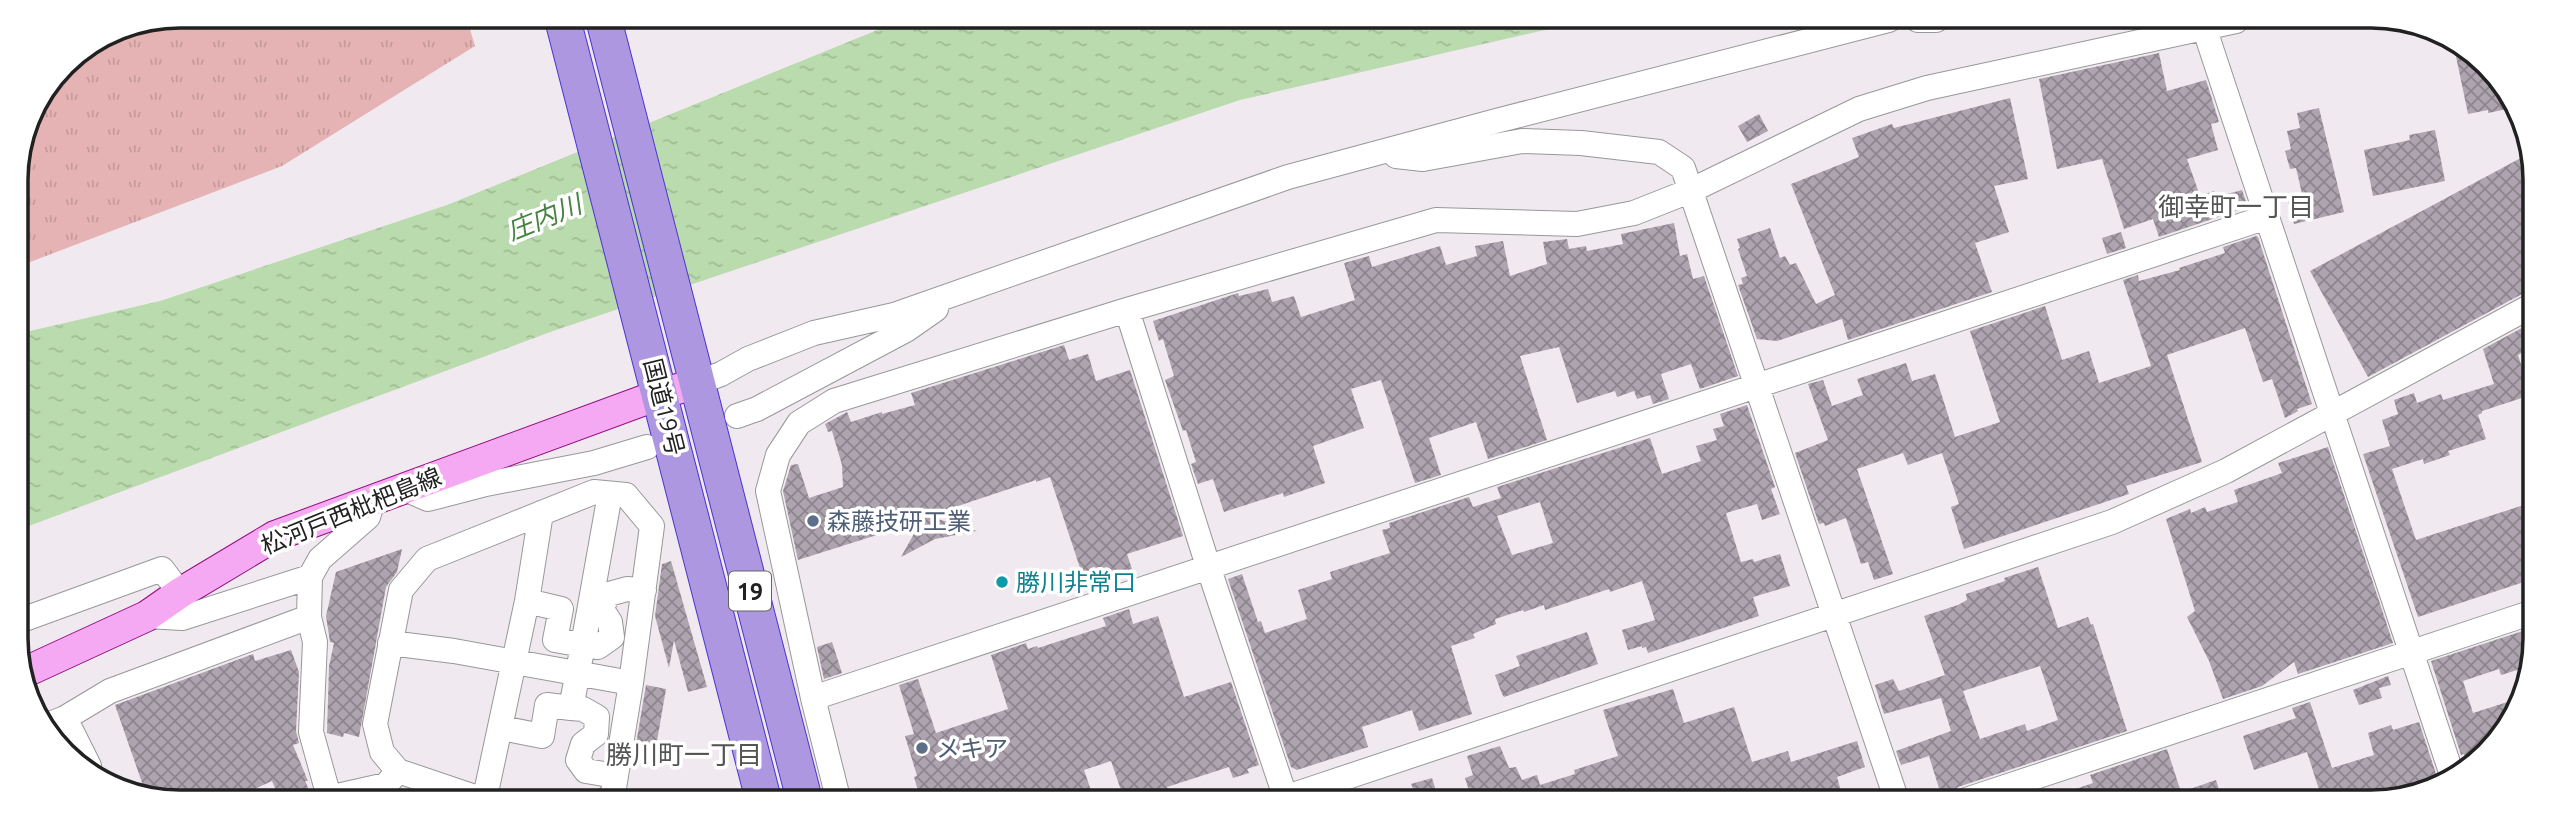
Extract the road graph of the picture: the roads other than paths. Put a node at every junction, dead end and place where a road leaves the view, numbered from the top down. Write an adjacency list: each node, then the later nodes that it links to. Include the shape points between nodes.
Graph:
1 (565, 28): 14 (highway, 国道19号 / 19)
2 (606, 28): 12 (highway, 国道19号 / 19)
3 (1858, 28): 6 (street)
4 (2186, 28): 7 (street, via 1927,88 1859,109)
5 (2204, 28): 8 (street)
6 (1380, 154): 7 (street, via 1423,159 1522,141 1646,150 1659,152 1683,168); 9 (street, via 1288,177)
7 (1692, 190): 10 (street, via 1634,213 1577,224 1436,220); 13 (street)
8 (2267, 217): 13 (street); 15 (street)
9 (952, 295): 12 (street, via 814,334 721,374); 16 (street, via 906,330)
10 (1127, 310): 22 (street); 39 (street, via 834,401 799,424 778,455 768,491)
11 (2523, 310): 15 (street)
12 (695, 379): 14 (main road, 松河戸西枇杷島線); 52 (highway, 国道19号 / 19)
13 (1757, 384): 22 (street); 27 (street)
14 (659, 388): 18 (main road, 松河戸西枇杷島線); 51 (highway, 国道19号 / 19)
15 (2332, 413): 27 (street, via 2226,471 2112,522); 34 (street)
16 (737, 416)
17 (646, 447): 18 (street, via 428,499)
18 (405, 489): 20 (main road, 松河戸西枇杷島線)
19 (610, 494): 21 (street, via 594,492); 24 (street, via 626,495 652,526); 33 (street)
20 (373, 500): 23 (street, via 368,517 320,559); 25 (main road, 松河戸西枇杷島線, via 275,536)
21 (541, 513): 26 (street); 32 (street, via 427,559 401,590)
22 (1208, 566): 39 (street); 54 (street)
23 (310, 577): 29 (street, via 181,618); 30 (street)
24 (644, 590): 33 (street, via 609,594 601,608 612,637 598,647); 38 (street)
25 (180, 593): 29 (main road, 松河戸西枇杷島線); 31 (street, via 162,569)
26 (527, 601): 33 (street, via 561,609 555,640); 35 (street)
27 (1834, 615): 55 (street); 56 (street)
28 (2523, 615): 34 (street)
29 (147, 616): 36 (main road, 松河戸西枇杷島線)
30 (309, 617): 41 (street, via 110,691); 47 (street, via 314,642 311,732)
31 (28, 618)
32 (390, 643): 35 (street); 45 (street, via 375,724 382,752)
33 (583, 645): 37 (street)
34 (2413, 652): 44 (street); 57 (street)
35 (514, 663): 37 (street); 42 (street)
36 (31, 669)
37 (578, 673): 38 (street); 40 (street)
38 (631, 683): 46 (street)
39 (813, 698): 53 (street)
40 (571, 708): 42 (street, via 547,705 542,736); 46 (street, via 597,717 596,734 583,744 578,760 586,771)
41 (56, 722): 43 (street)
42 (501, 728): 50 (street)
43 (74, 746)
44 (2450, 767)
45 (398, 771): 48 (street, via 386,785); 49 (street)
46 (612, 787)
47 (329, 790)
48 (363, 790)
49 (454, 790)
50 (487, 790)
51 (762, 790)
52 (802, 790)
53 (836, 790)
54 (1281, 790)
55 (1311, 790)
56 (1893, 790)
57 (1996, 790)

